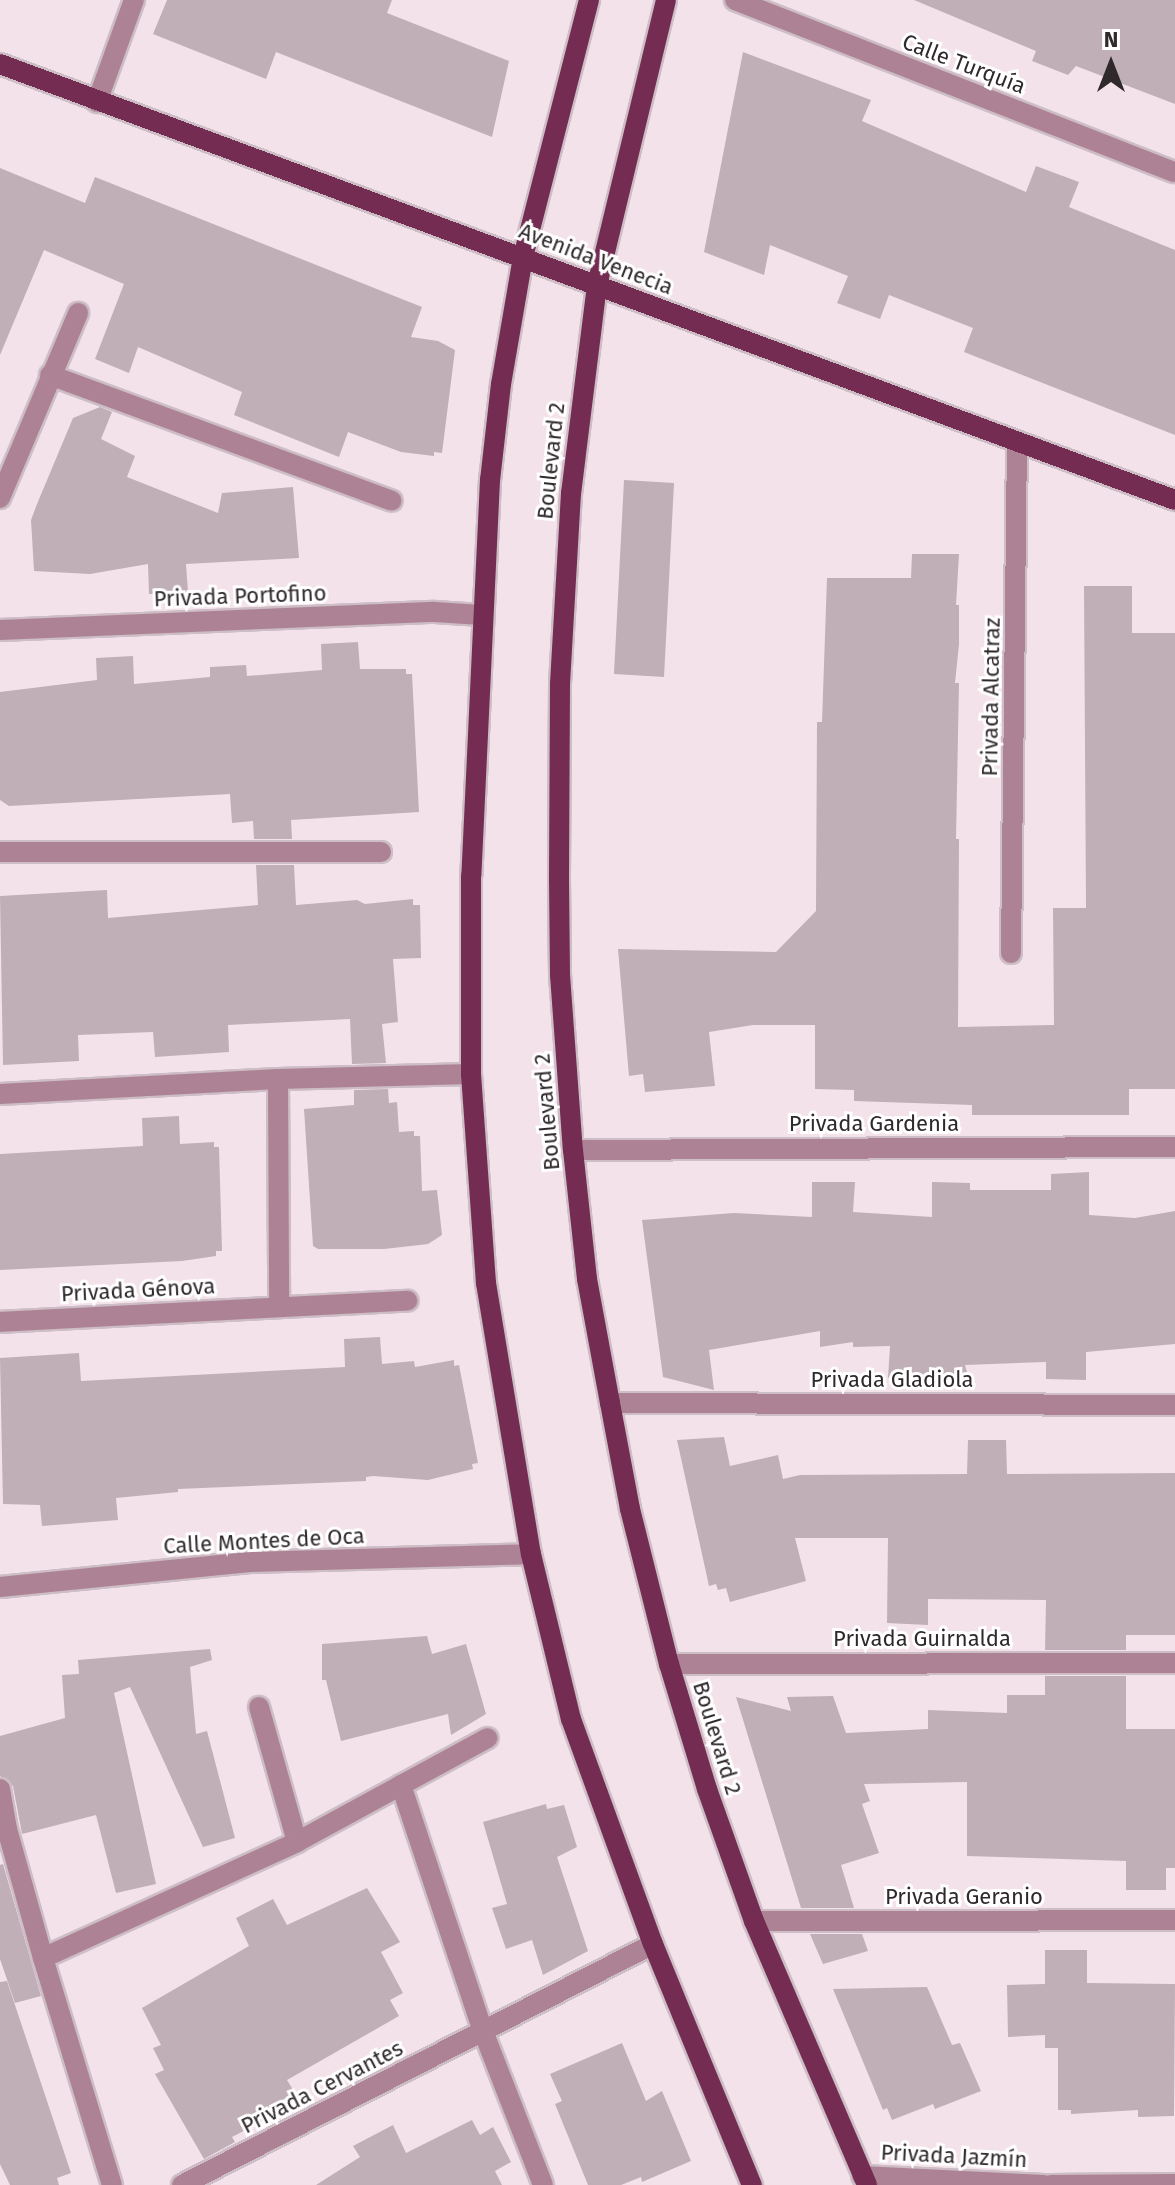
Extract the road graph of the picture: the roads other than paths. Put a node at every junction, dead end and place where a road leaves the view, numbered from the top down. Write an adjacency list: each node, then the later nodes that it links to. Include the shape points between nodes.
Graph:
1 (134, 0): 6 (street)
2 (589, 0): 8 (main road)
3 (666, 0): 9 (main road, Boulevard 2)
4 (735, 0): 7 (street, Calle Turquía)
5 (0, 64): 6 (main road, Avenida Venecia)
6 (97, 102): 8 (main road, Avenida Venecia)
7 (1175, 172)
8 (523, 257): 9 (main road, Avenida Venecia); 16 (main road, via 501,384)
9 (597, 285): 12 (main road, Avenida Venecia); 25 (main road, Boulevard 2, via 571,493 560,685 560,975)
10 (78, 313): 11 (street)
11 (50, 375): 13 (street); 15 (street)
12 (1017, 442): 14 (main road, Avenida Venecia); 20 (street, Privada Alcatraz)
13 (0, 498)
14 (1175, 500)
15 (392, 501)
16 (481, 615): 17 (street, Privada Portofino, via 435,612); 21 (main road, via 471,876)
17 (0, 630)
18 (0, 852): 19 (street)
19 (381, 852)
20 (1011, 953)
21 (471, 1074): 22 (street); 31 (main road, via 486,1283)
22 (278, 1079): 23 (street); 27 (street)
23 (0, 1094)
24 (1175, 1147): 25 (street, Privada Gardenia)
25 (573, 1150): 29 (main road, Boulevard 2, via 587,1279)
26 (407, 1301): 27 (street, Privada Génova)
27 (279, 1307): 28 (street, Privada Génova)
28 (0, 1322)
29 (610, 1403): 30 (street, Privada Gladiola); 34 (main road, Boulevard 2)
30 (1175, 1405)
31 (531, 1554): 32 (street, Calle Montes de Oca, via 250,1562); 42 (main road, via 571,1719)
32 (0, 1587)
33 (1175, 1663): 34 (street, Privada Guirnalda)
34 (669, 1664): 41 (main road, Boulevard 2)
35 (259, 1707): 39 (street)
36 (488, 1738): 37 (street)
37 (401, 1785): 39 (street); 44 (street)
38 (0, 1789): 43 (street)
39 (297, 1842): 43 (street)
40 (1175, 1920): 41 (street, Privada Geranio)
41 (754, 1921): 45 (main road, Boulevard 2)
42 (653, 1944): 44 (street, Privada Cervantes); 50 (main road)
43 (43, 1958): 47 (street)
44 (483, 2031): 48 (street, Privada Cervantes); 49 (street)
45 (864, 2180): 51 (street, Privada Jazmín)
46 (1175, 2184): 52 (street, Privada Jazmín)
47 (112, 2185)
48 (182, 2185)
49 (543, 2185)
50 (752, 2185)
51 (1044, 2185)
52 (1051, 2185)

